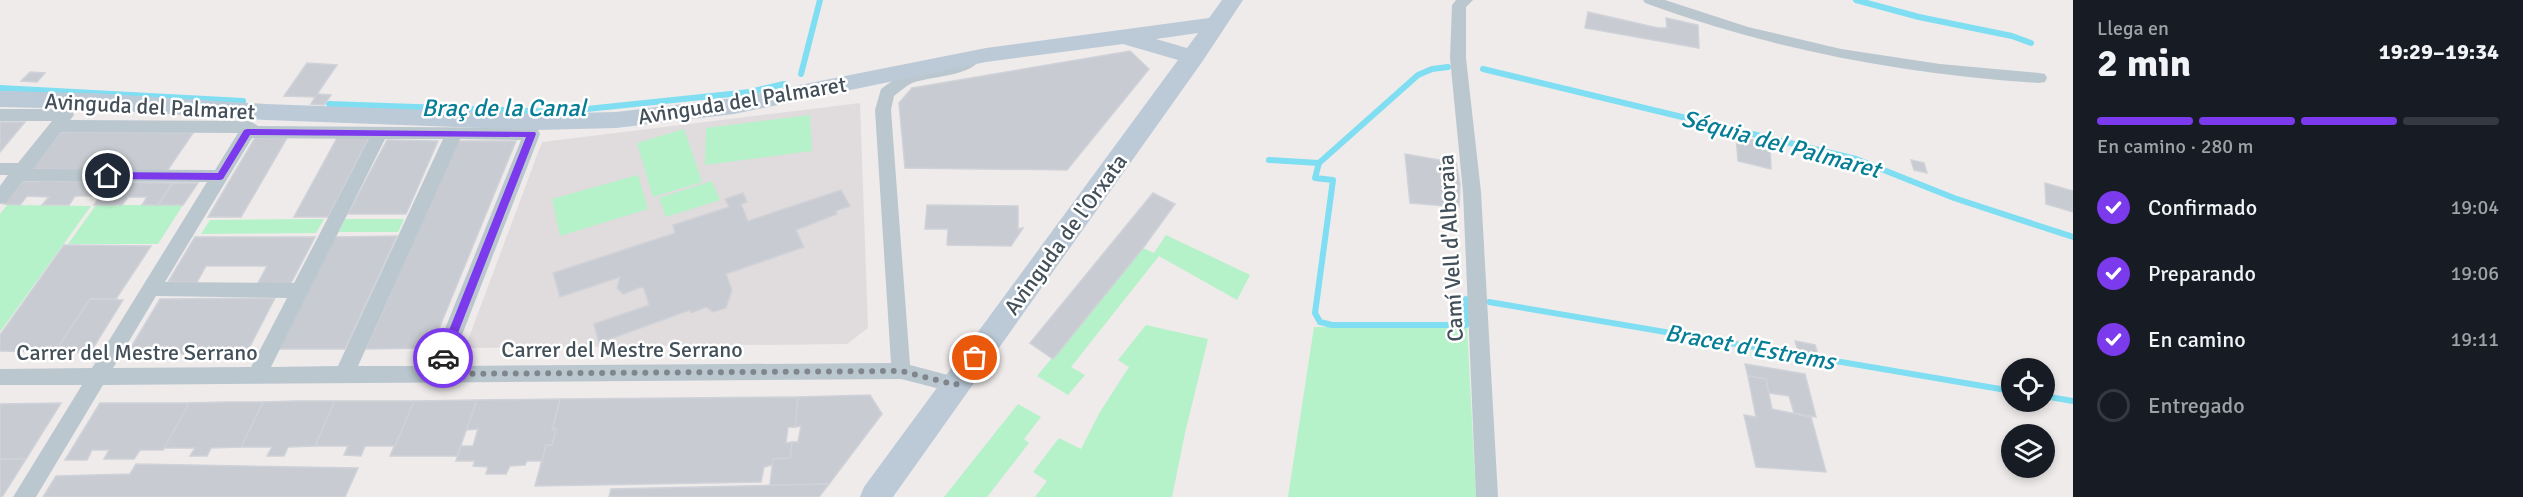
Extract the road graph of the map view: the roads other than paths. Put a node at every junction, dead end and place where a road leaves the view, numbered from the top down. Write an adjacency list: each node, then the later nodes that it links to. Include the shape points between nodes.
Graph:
1 (1233, 0): 4 (main road, Avinguda de l'Orxata)
2 (1466, 0): 30 (street, Camí Vell d'Alboraia, via 1459,5 1458,58 1472,192)
3 (1650, 0): 8 (street, via 1720,24 1832,53 1927,69)
4 (1216, 24): 5 (main road, Avinguda del Palmaret); 7 (main road, Avinguda de l'Orxata)
5 (1120, 36): 6 (main road, Avinguda del Palmaret); 7 (main road, Avinguda del Palmaret)
6 (986, 55): 9 (main road, Avinguda del Palmaret, via 734,106 616,120 536,122); 21 (street, via 905,80 887,93 883,110)
7 (1194, 57): 27 (main road, Avinguda de l'Orxata)
8 (2039, 78)
9 (0, 99)
10 (0, 115): 11 (street)
11 (62, 120): 12 (street); 16 (street)
12 (249, 130): 13 (street); 17 (street)
13 (380, 133): 14 (street); 20 (street)
14 (454, 134): 22 (street, via 531,134); 24 (street)
15 (0, 169): 16 (street)
16 (21, 172): 17 (street); 18 (street)
17 (220, 176): 19 (street)
18 (0, 198)
19 (151, 290): 20 (street); 25 (street)
20 (300, 291): 23 (street)
21 (901, 371): 22 (street, Carrer del Mestre Serrano); 27 (street, Carrer del Mestre Serrano)
22 (436, 374): 24 (street, Carrer del Mestre Serrano)
23 (257, 375): 24 (street, Carrer del Mestre Serrano); 25 (street, Carrer del Mestre Serrano)
24 (344, 375)
25 (98, 376): 26 (street, Carrer del Mestre Serrano); 28 (street)
26 (0, 377)
27 (956, 385): 29 (main road, Avinguda de l'Orxata)
28 (24, 497)
29 (875, 497)
30 (1487, 497)

